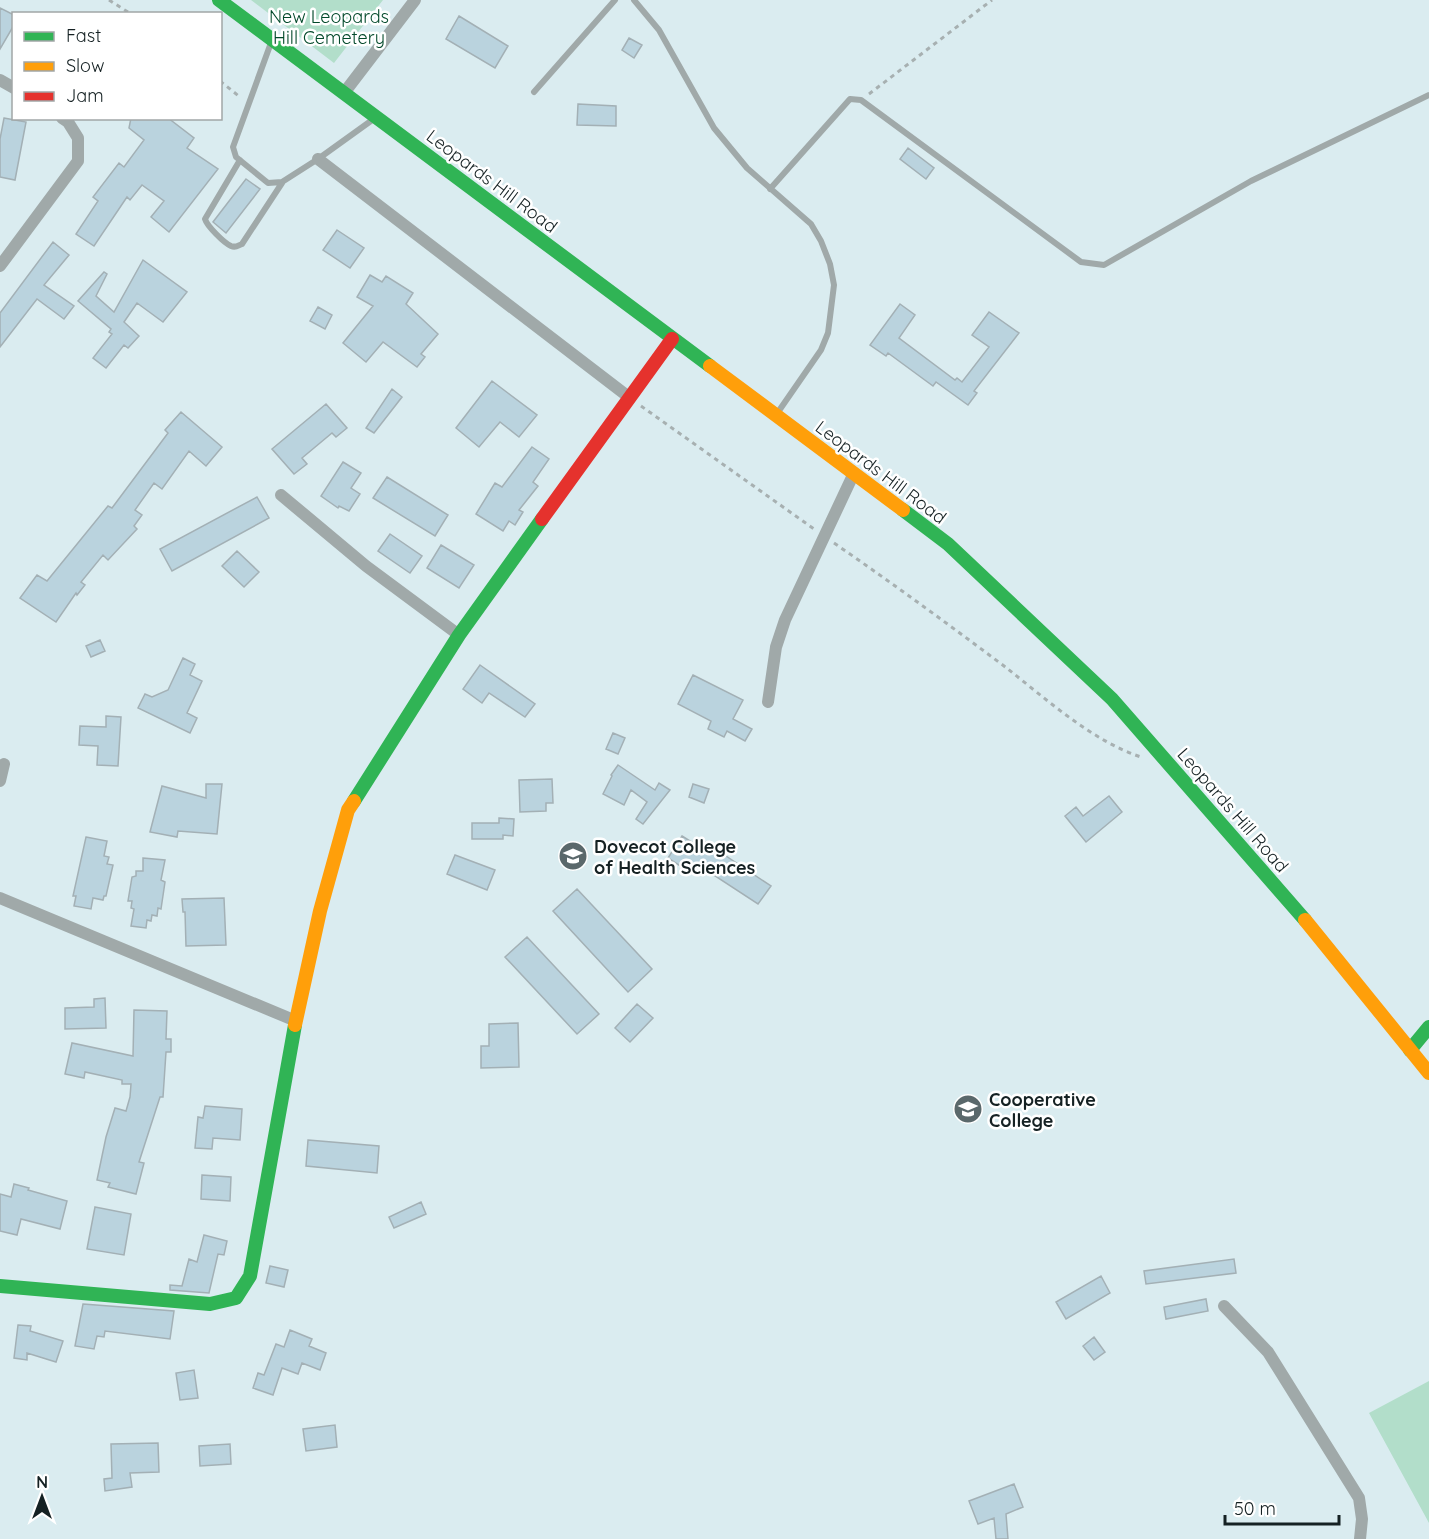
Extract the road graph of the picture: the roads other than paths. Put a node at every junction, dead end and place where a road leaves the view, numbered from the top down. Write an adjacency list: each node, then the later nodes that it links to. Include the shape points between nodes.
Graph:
1 (219, 0): 5 (main road, Leopards Hill Road, via 236,9)
2 (415, 0): 7 (street)
3 (615, 0): 6 (lane)
4 (634, 0): 14 (lane, via 659,30 714,128)
5 (272, 40): 7 (main road, Leopards Hill Road); 12 (lane, via 233,147)
6 (534, 92)
7 (344, 93): 9 (main road, Leopards Hill Road)
8 (1429, 96): 14 (lane, via 1251,181 1104,265 1081,262 861,100 850,99)
9 (376, 117): 11 (lane); 16 (main road, Leopards Hill Road)
10 (65, 120): 15 (street, via 78,138 78,162)
11 (318, 159): 13 (lane); 17 (street)
12 (240, 160): 13 (lane, via 268,183); 13 (lane, via 205,219 231,246 242,244)
13 (282, 182)
14 (770, 189): 18 (lane, via 811,224 827,256 834,285 828,333 821,350)
15 (0, 266)
16 (672, 339): 17 (main road); 18 (main road, Leopards Hill Road)
17 (630, 398): 21 (main road)
18 (775, 416): 19 (main road, Leopards Hill Road)
19 (854, 473): 22 (street, via 784,620); 28 (main road, Leopards Hill Road, via 972,566 1112,699 1305,918)
20 (281, 495): 21 (street, via 366,566)
21 (459, 635): 26 (main road, via 348,810 320,911)
22 (768, 702)
23 (4, 764): 24 (street)
24 (0, 781)
25 (0, 898): 26 (street)
26 (296, 1021): 30 (main road, via 250,1276 236,1298 210,1304)
27 (1429, 1027): 28 (main road)
28 (1410, 1050): 29 (main road, Leopards Hill Road)
29 (1429, 1073)
30 (0, 1286)
31 (1224, 1306): 32 (street, via 1268,1352 1359,1498)
32 (1360, 1539)

